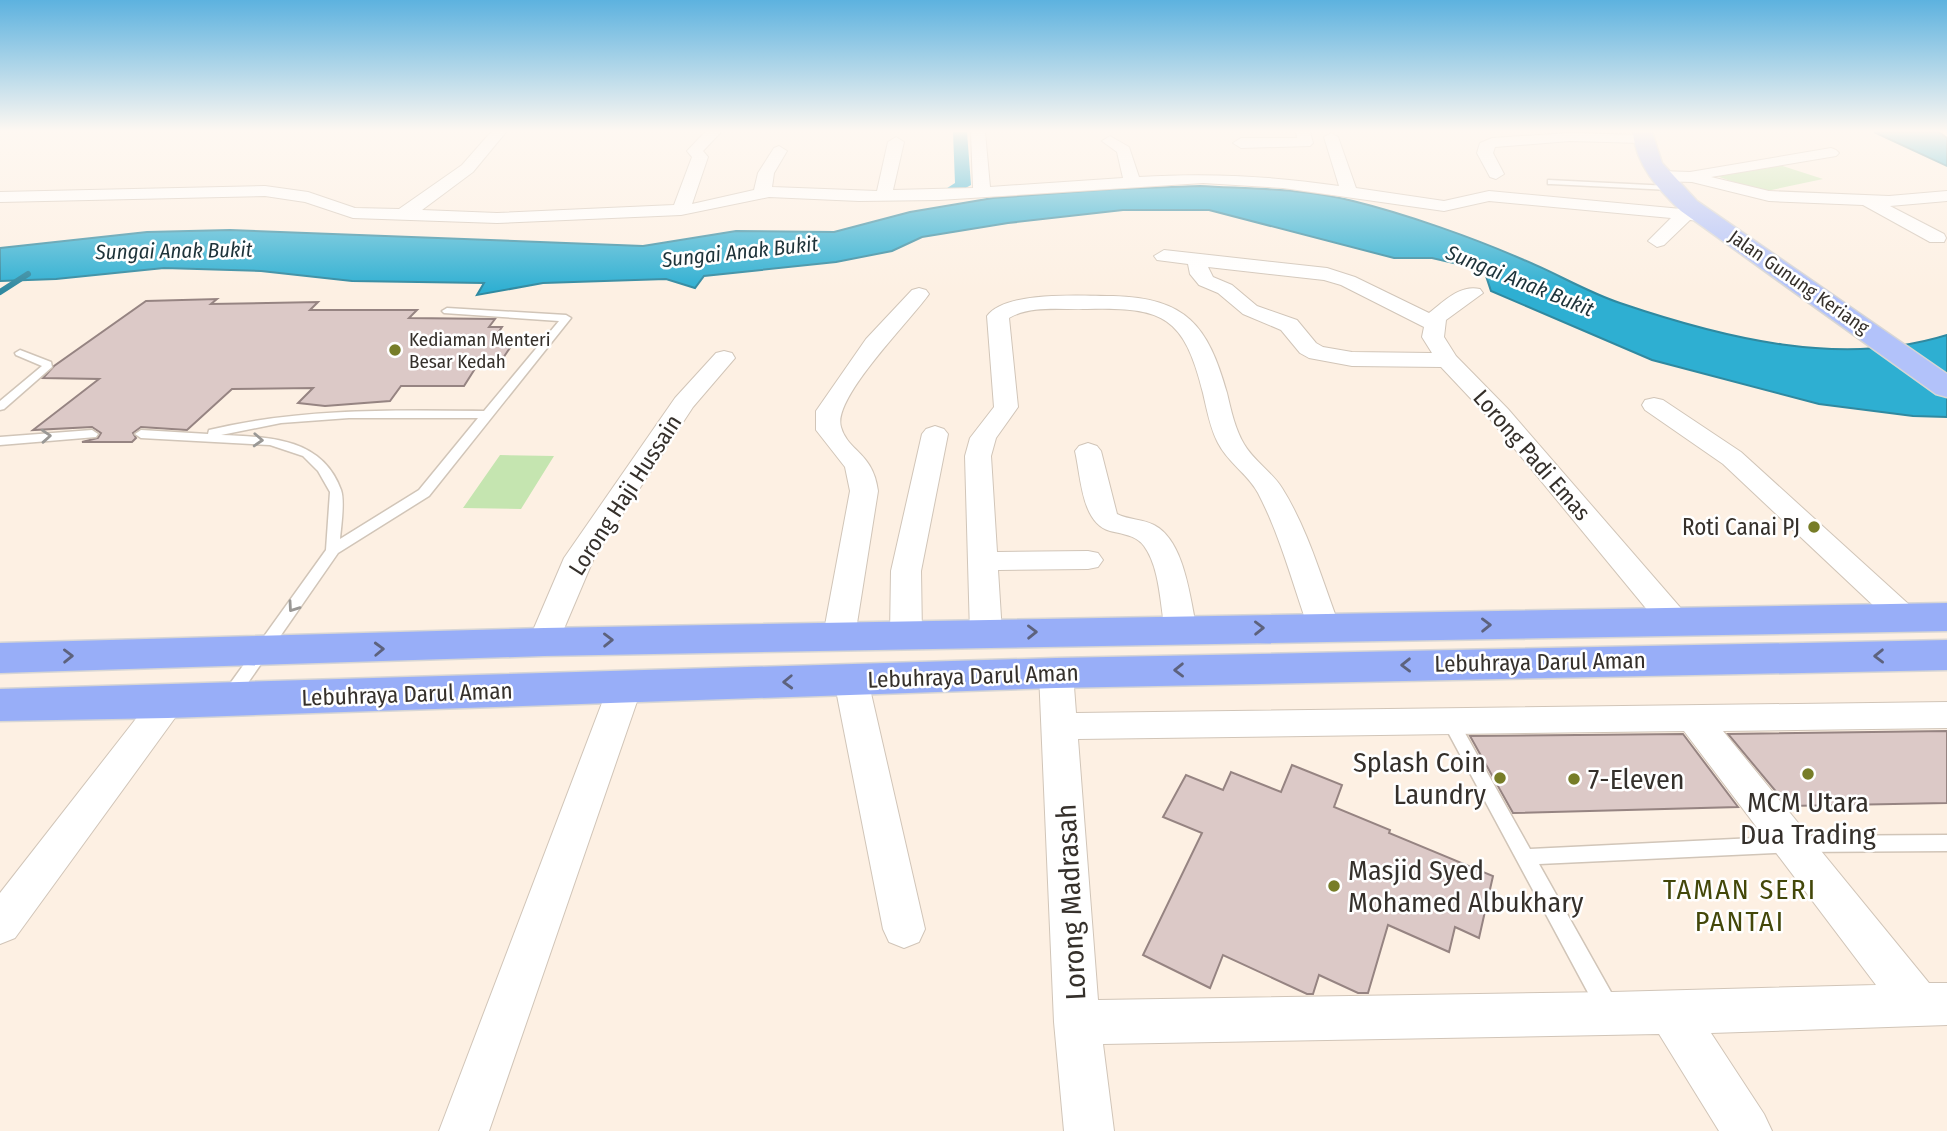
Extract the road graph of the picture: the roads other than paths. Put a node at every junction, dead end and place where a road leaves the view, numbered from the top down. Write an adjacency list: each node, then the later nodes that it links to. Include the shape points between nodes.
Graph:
1 (448, 185): 22 (street)
2 (690, 185): 19 (street)
3 (764, 185): 12 (street)
4 (886, 185): 14 (street)
5 (981, 185): 13 (street)
6 (1105, 185): 13 (street)
7 (1330, 185): 11 (street)
8 (1347, 185): 11 (street)
9 (1667, 185): 21 (main road, Jalan Gunung Keriang)
10 (1721, 185): 17 (street, via 1760,195)
11 (1349, 191): 21 (street, via 1444,206 1489,196)
12 (762, 192): 14 (street); 19 (street)
13 (982, 193): 14 (street)
14 (884, 195)
15 (1947, 196): 18 (street)
16 (0, 197): 22 (street, via 280,192 353,213)
17 (1866, 200): 18 (street); 23 (street)
18 (1914, 200): 20 (street)
19 (681, 210): 22 (street, via 497,218)
20 (1947, 214)
21 (1694, 215): 24 (street); 34 (main road, Jalan Gunung Keriang)
22 (401, 216)
23 (1937, 238)
24 (1657, 241)
25 (1164, 256): 26 (street)
26 (1197, 261): 30 (street, via 1327,274); 33 (street, via 1206,281 1225,289 1250,310 1290,325 1317,353 1352,359)
27 (1473, 293): 30 (street, via 1459,299)
28 (919, 294): 54 (street, via 874,344 828,411 826,421 836,443 854,459 864,491)
29 (447, 311): 37 (lane, via 566,318)
30 (1434, 324): 33 (street, Lorong Padi Emas, via 1433,337)
31 (20, 353): 36 (lane, via 47,367)
32 (724, 358): 55 (street, Lorong Haji Hussain, via 684,404 579,558)
33 (1447, 360): 49 (street, Lorong Padi Emas, via 1499,414)
34 (1947, 388)
35 (1654, 405): 47 (street, via 1732,458)
36 (0, 407)
37 (488, 415): 41 (lane, via 322,414); 44 (lane, via 424,493)
38 (92, 434): 42 (lane, one-way to 38)
39 (141, 434): 41 (lane)
40 (935, 434): 53 (street, via 906,570)
41 (198, 437): 44 (lane, one-way to 44, via 271,441 307,453 336,492)
42 (0, 441)
43 (1088, 451): 51 (street, via 1104,517 1150,533 1160,544)
44 (333, 550): 56 (lane, one-way to 56)
45 (1088, 560): 46 (street)
46 (984, 561): 50 (street, via 979,445 1006,407 998,316 1024,306 1124,303 1148,307 1171,314 1192,334 1231,444 1271,491); 52 (street)
47 (1904, 617): 48 (highway, Lebuhraya Darul Aman); 49 (highway, Lebuhraya Darul Aman)
48 (1947, 617)
49 (1674, 621): 50 (highway, Lebuhraya Darul Aman, one-way to 49)
50 (1324, 627): 51 (highway, Lebuhraya Darul Aman, one-way to 50)
51 (1181, 630): 52 (highway, Lebuhraya Darul Aman, one-way to 51)
52 (986, 633): 53 (highway, Lebuhraya Darul Aman)
53 (906, 635): 54 (highway, Lebuhraya Darul Aman)
54 (839, 636): 55 (highway, Lebuhraya Darul Aman, one-way to 54)
55 (544, 642): 56 (highway, Lebuhraya Darul Aman, one-way to 55)
56 (262, 652): 58 (highway, Lebuhraya Darul Aman, one-way to 56); 62 (lane)
57 (1947, 655): 59 (highway, Lebuhraya Darul Aman, one-way to 59)
58 (0, 657)
59 (1056, 673): 60 (highway, Lebuhraya Darul Aman); 68 (street, Lorong Madrasah)
60 (851, 680): 61 (highway, Lebuhraya Darul Aman, one-way to 61); 73 (street)
61 (625, 687): 62 (highway, Lebuhraya Darul Aman); 78 (street)
62 (228, 699): 63 (highway, Lebuhraya Darul Aman)
63 (168, 702): 64 (highway, Lebuhraya Darul Aman); 72 (street)
64 (0, 705)
65 (1947, 715): 66 (street)
66 (1693, 718): 67 (street); 70 (street)
67 (1450, 721): 68 (street); 71 (lane)
68 (1060, 726): 77 (street, Lorong Madrasah)
69 (1947, 843): 70 (lane)
70 (1794, 844): 71 (lane); 74 (street)
71 (1525, 857): 76 (lane)
72 (0, 925)
73 (904, 929)
74 (1933, 1004): 75 (street)
75 (1671, 1012): 76 (street); 80 (street)
76 (1612, 1014): 77 (street)
77 (1077, 1021): 79 (street, Lorong Madrasah)
78 (464, 1131)
79 (1088, 1131)
80 (1747, 1131)

